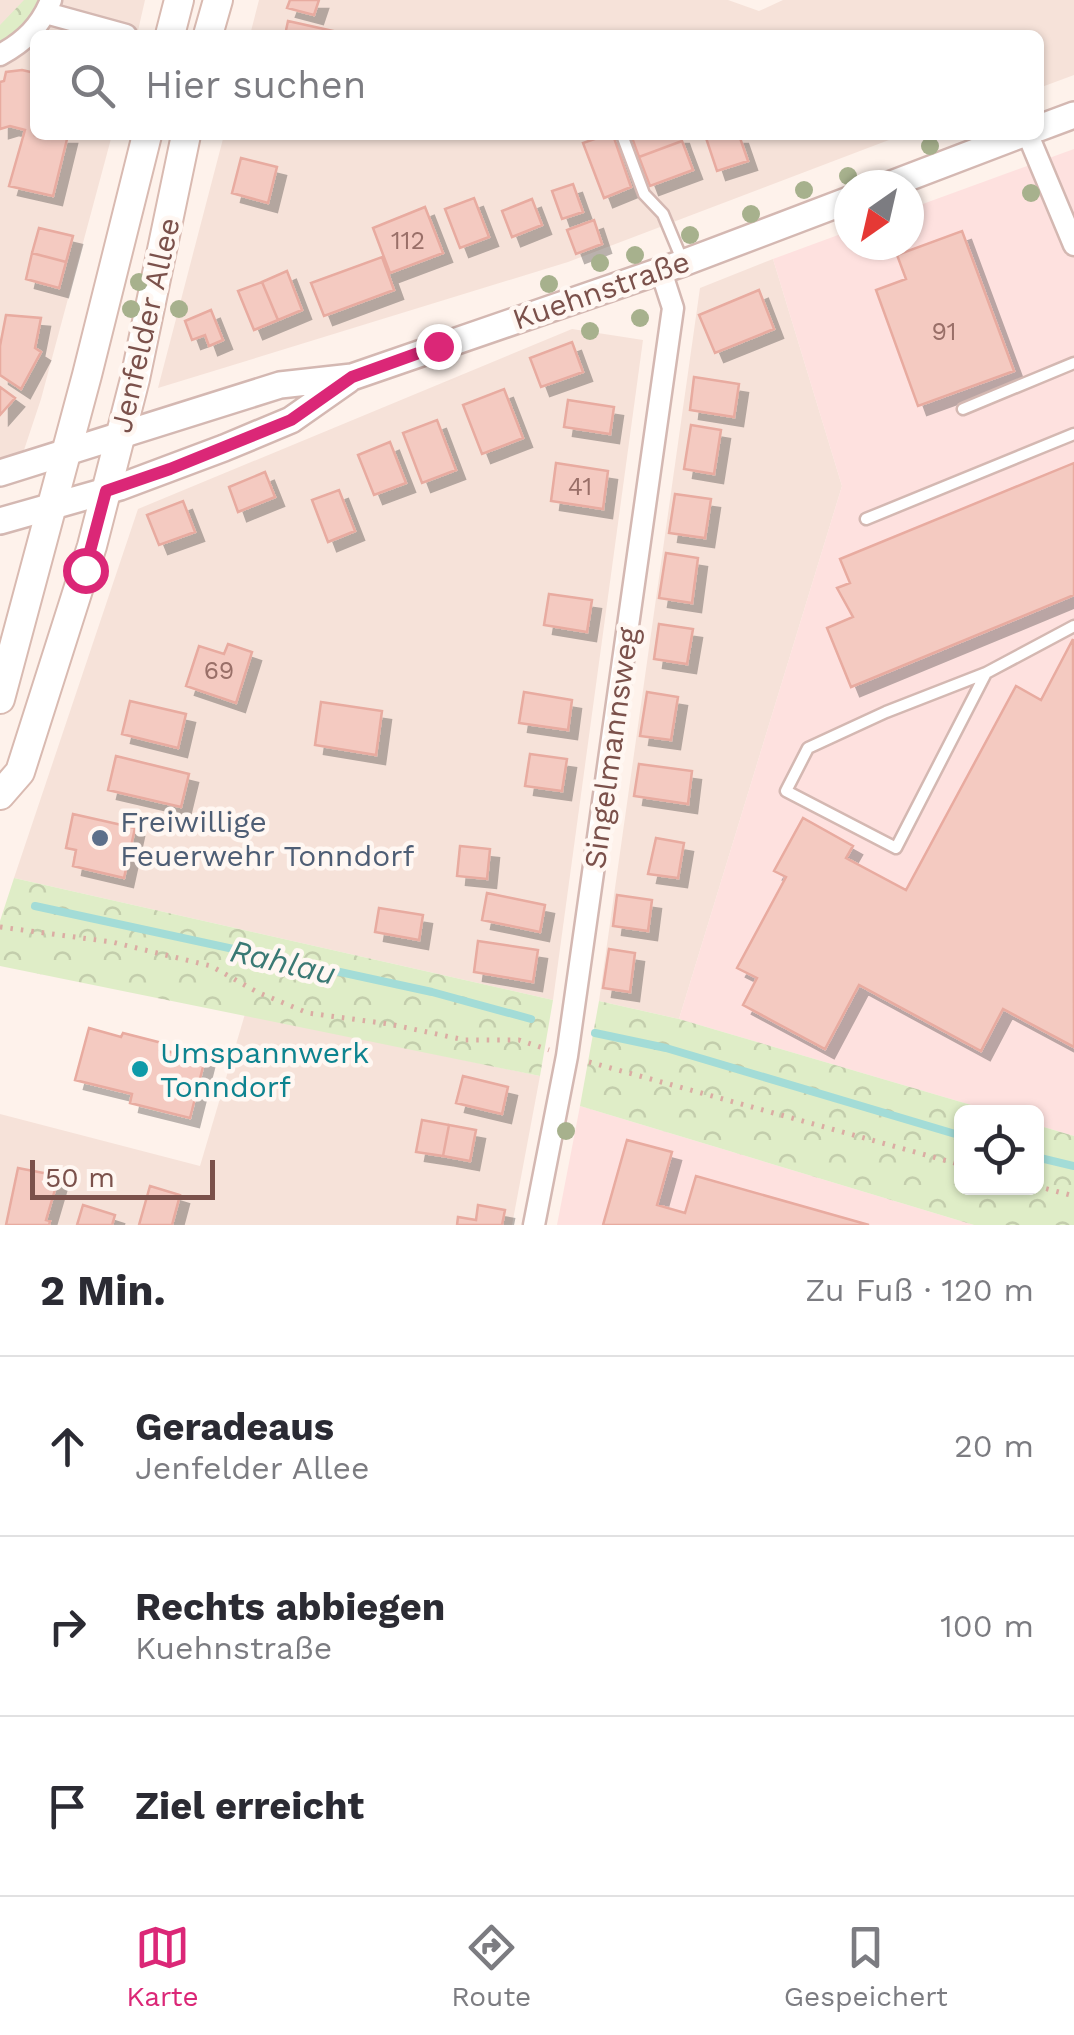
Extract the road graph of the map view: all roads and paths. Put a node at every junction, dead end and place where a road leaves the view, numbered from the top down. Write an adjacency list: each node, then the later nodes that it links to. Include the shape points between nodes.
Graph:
1 (179, 0): 5 (main road)
2 (218, 0): 6 (main road)
3 (48, 7): 4 (street); 7 (street, via 18,45)
4 (112, 30)
5 (171, 30)
6 (209, 30)
7 (0, 55)
8 (1074, 115): 9 (street)
9 (1044, 126)
10 (146, 140): 24 (main road, Jenfelder Allee)
11 (185, 140): 23 (main road, Jenfelder Allee)
12 (624, 140): 18 (lane, via 644,194 663,214)
13 (1007, 140): 15 (street)
14 (1030, 140): 17 (street)
15 (924, 171)
16 (834, 206): 18 (street, Kuehnstraße)
17 (1074, 245)
18 (672, 267): 20 (street, Kuehnstraße); 35 (street, Singelmannsweg, via 673,308)
19 (1074, 363): 21 (lane)
20 (352, 377): 23 (street, Kuehnstraße, via 280,385); 26 (street, Kuehnstraße, via 291,420)
21 (962, 409)
22 (1074, 434): 28 (lane)
23 (120, 435): 24 (street, Kuehnstraße); 26 (main road, Jenfelder Allee)
24 (66, 452): 25 (street, Kuehnstraße); 27 (main road, Jenfelder Allee)
25 (0, 472)
26 (106, 491): 27 (street, Kuehnstraße); 33 (main road, Jenfelder Allee, via 20,772)
27 (52, 506): 29 (street, Kuehnstraße); 32 (main road, Jenfelder Allee)
28 (866, 519)
29 (0, 521)
30 (1074, 626): 31 (lane)
31 (986, 672): 31 (lane, via 808,748 786,791 896,848)
32 (0, 699)
33 (0, 795)
34 (0, 927): 35 (path, via 112,942 211,966 308,1013 465,1040 519,1040)
35 (567, 1056): 36 (path); 39 (street, Singelmannsweg)
36 (954, 1163)
37 (1044, 1188): 38 (path)
38 (1074, 1196)
39 (534, 1225)

